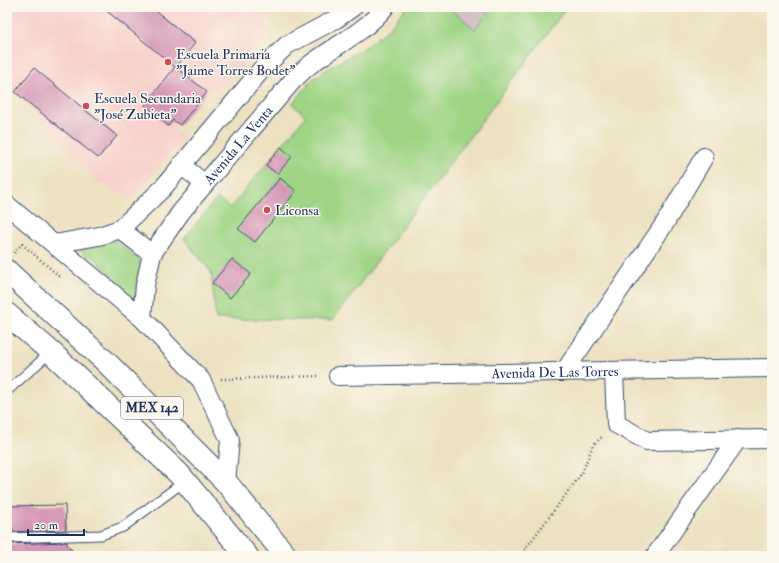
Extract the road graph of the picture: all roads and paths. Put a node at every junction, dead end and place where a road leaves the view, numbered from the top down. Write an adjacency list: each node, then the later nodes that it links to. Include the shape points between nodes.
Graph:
1 (353, 7): 4 (street, via 287,45 262,69)
2 (385, 7): 5 (street, Avenida La Venta, via 377,18 311,64 294,79)
3 (704, 157): 18 (street, via 665,223)
4 (181, 165): 5 (street); 7 (street, via 162,189)
5 (205, 184): 10 (street, Avenida La Venta, via 181,212)
6 (7, 204): 9 (street)
7 (120, 229): 9 (street, via 99,236); 10 (street)
8 (22, 244): 12 (path)
9 (54, 244): 14 (street)
10 (152, 254): 14 (street, Avenida La Venta, via 145,285)
11 (7, 271): 26 (highway, MEX 142, via 106,362)
12 (59, 276)
13 (7, 314): 15 (highway, MEX 142)
14 (142, 318): 20 (street)
15 (51, 352): 21 (lane); 25 (highway, MEX 142)
16 (772, 368): 17 (street, Avenida De Las Torres)
17 (614, 371): 18 (street, Avenida De Las Torres); 22 (street)
18 (564, 372): 19 (street, Avenida De Las Torres)
19 (338, 376): 20 (path)
20 (201, 380): 26 (street, via 230,440)
21 (7, 391)
22 (616, 424): 23 (street, via 647,441); 30 (path, via 593,445 582,473)
23 (738, 439): 24 (street); 31 (street)
24 (772, 439)
25 (185, 481): 27 (lane, via 123,527 101,535); 28 (highway, MEX 142)
26 (226, 482): 29 (highway, MEX 142)
27 (7, 538)
28 (244, 555)
29 (286, 556)
30 (520, 556)
31 (655, 556)

